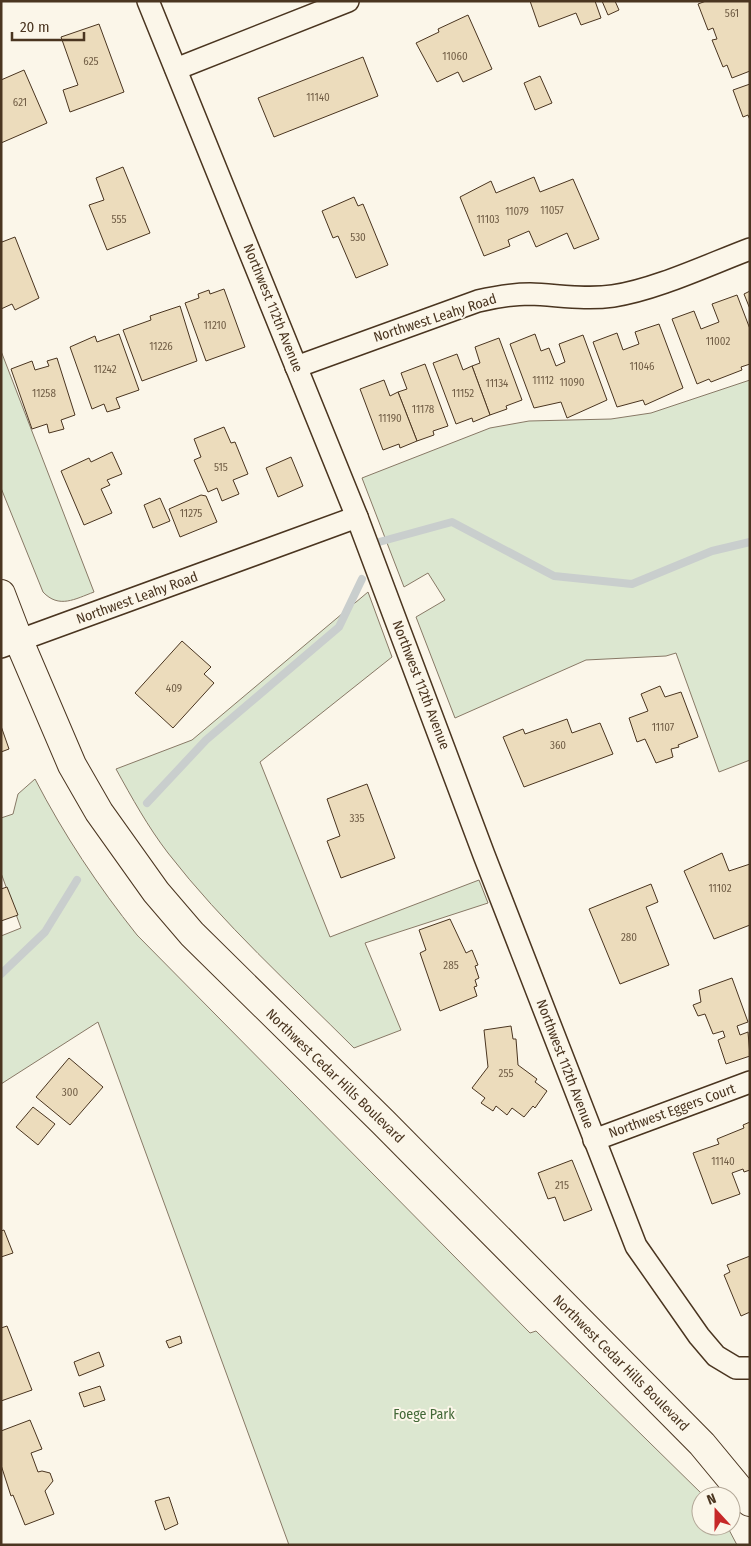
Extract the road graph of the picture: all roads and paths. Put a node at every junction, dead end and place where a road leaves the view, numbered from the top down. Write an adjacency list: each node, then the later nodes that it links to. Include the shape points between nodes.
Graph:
1 (148, 1): 3 (street, Northwest 112th Avenue)
2 (348, 1): 3 (street)
3 (176, 69): 5 (street, Northwest 112th Avenue)
4 (750, 249): 5 (street, Northwest Leahy Road, via 615,296 590,298 530,294 478,301)
5 (296, 366): 6 (street, Northwest 112th Avenue)
6 (358, 517): 8 (street, Northwest Leahy Road); 10 (street, Northwest 112th Avenue)
7 (1, 594): 8 (main road, Northwest Cedar Hills Boulevard)
8 (10, 644): 12 (main road, Northwest Cedar Hills Boulevard, via 99,812 156,892 192,934 702,1444)
9 (750, 1082): 10 (street, Northwest Eggers Court)
10 (594, 1140): 11 (street, Northwest 112th Avenue, via 636,1246 716,1356 736,1368)
11 (750, 1368)
12 (750, 1502)

